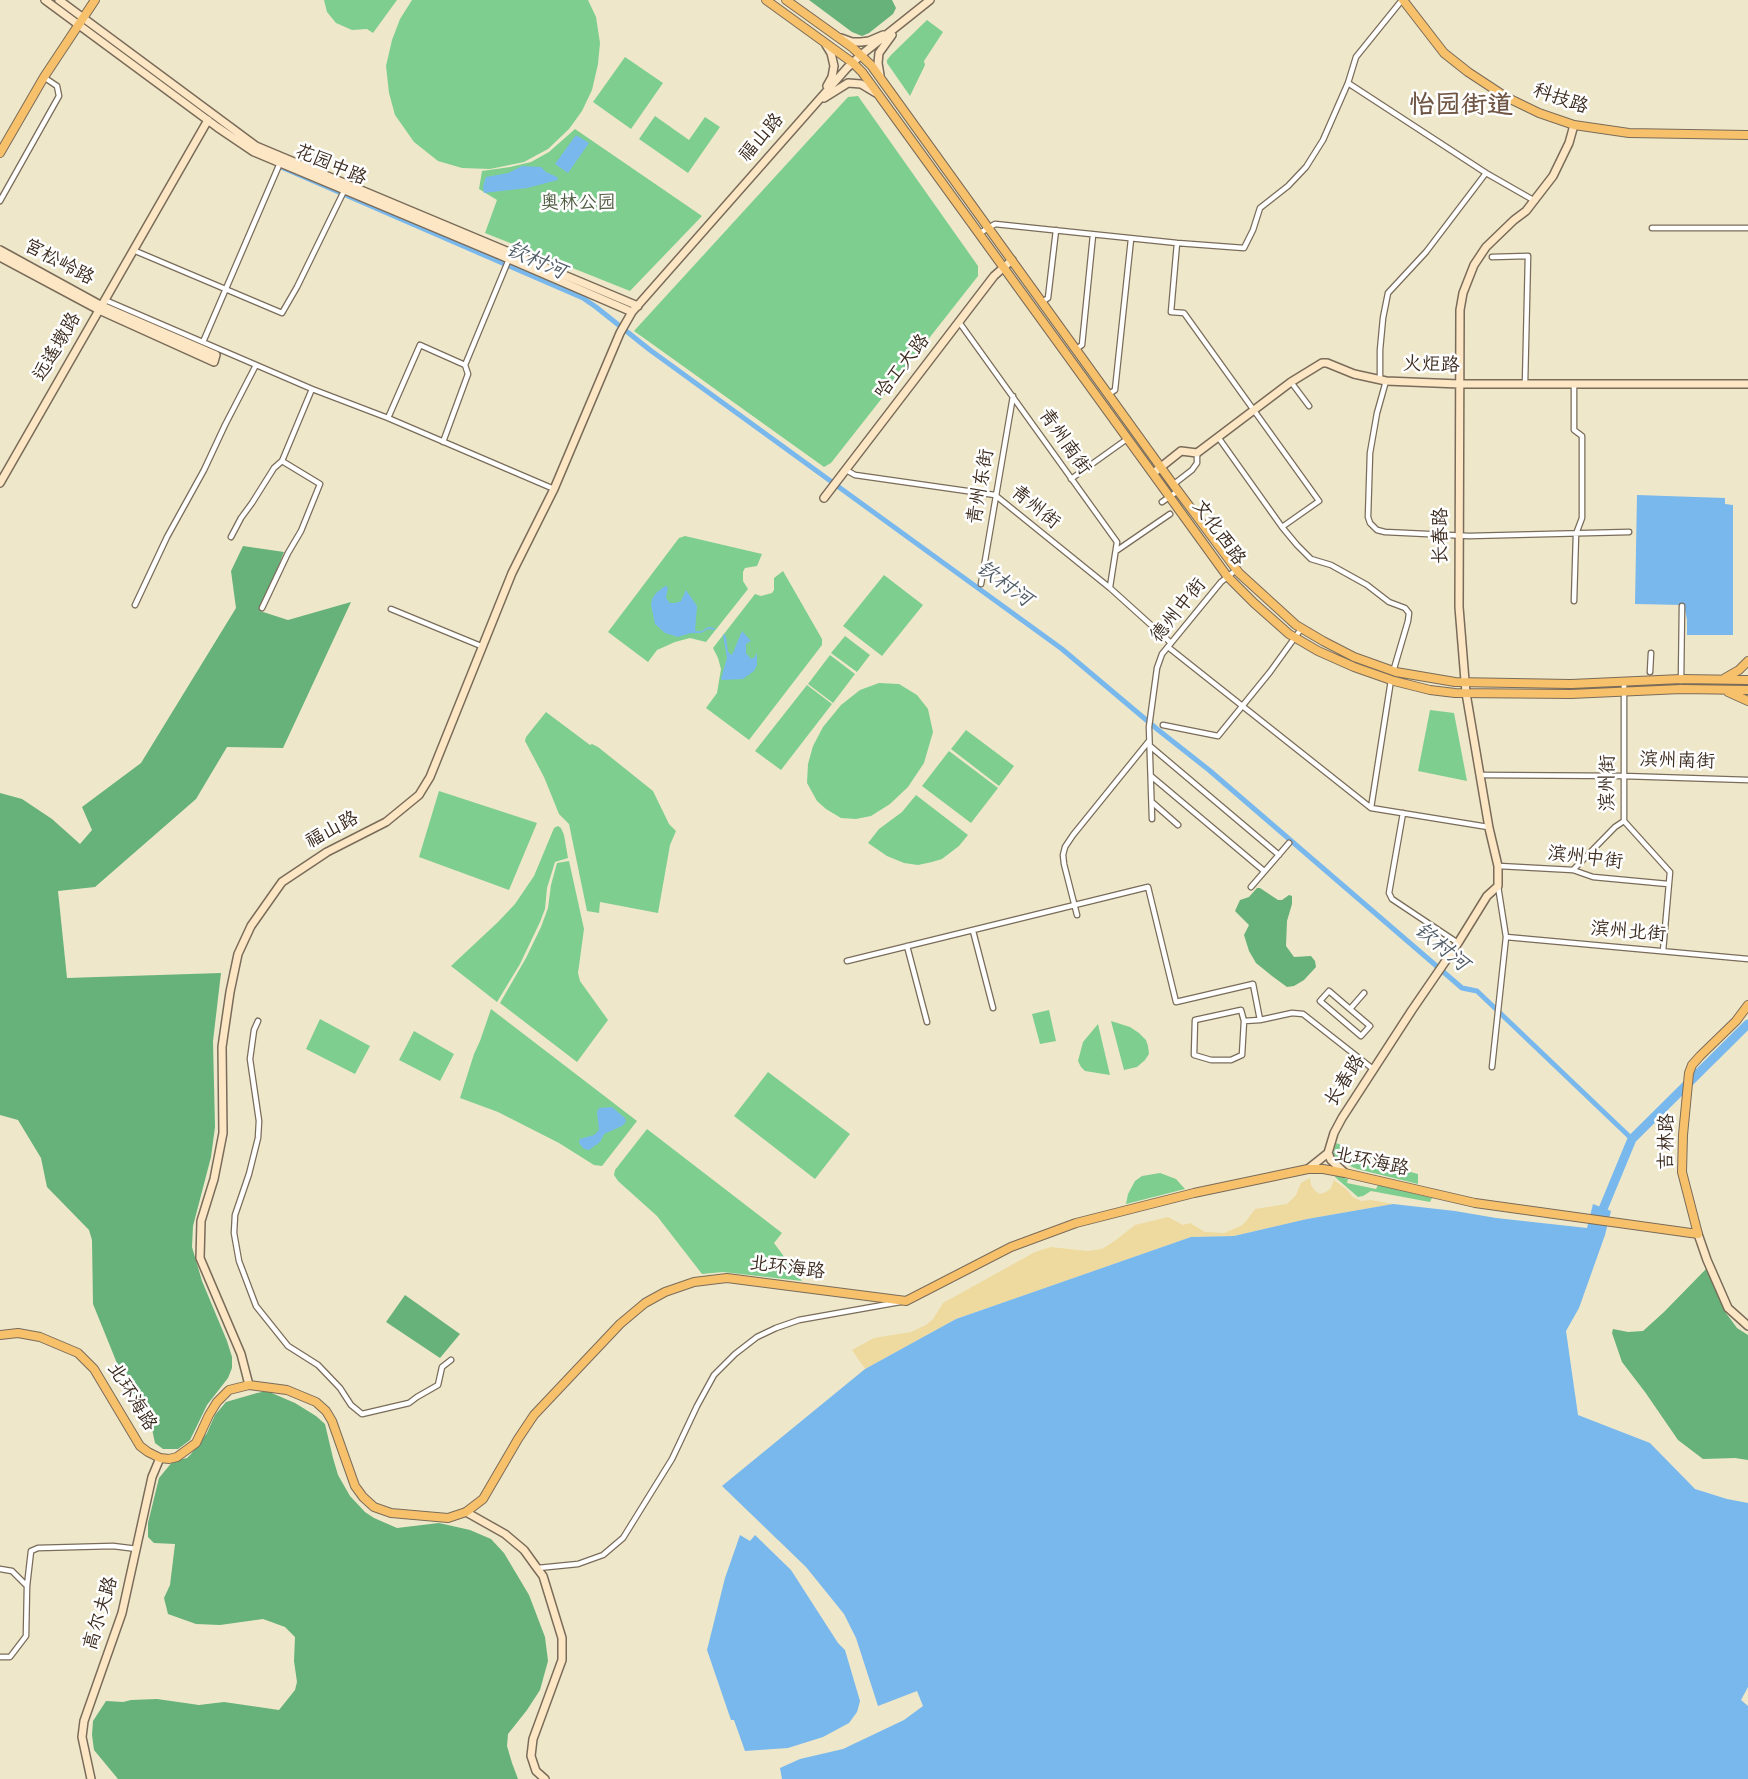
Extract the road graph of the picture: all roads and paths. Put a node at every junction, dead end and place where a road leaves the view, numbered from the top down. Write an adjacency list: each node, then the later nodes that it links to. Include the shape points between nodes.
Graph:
1 (45, 0): 8 (main road, 花园中路)
2 (59, 0): 8 (main road)
3 (95, 0): 8 (main road)
4 (766, 0): 11 (main road, 文化西路)
5 (786, 0): 10 (main road, 文化西路)
6 (930, 0): 9 (main road, 福山路)
7 (1402, 0): 15 (street, via 1356,57); 20 (main road, 科技路, via 1444,52 1468,72 1506,97)
8 (80, 21): 14 (main road); 19 (main road, 花园中路); 46 (main road, via 256,146)
9 (896, 28): 10 (main road, via 869,41); 12 (main road, 福山路); 16 (main road, via 878,63)
10 (836, 36): 12 (main road, 文化西路)
11 (825, 43): 13 (main road, 文化西路); 18 (main road, via 834,66)
12 (861, 55): 13 (main road, 福山路); 16 (main road, 文化西路)
13 (853, 63): 17 (main road, 文化西路); 18 (main road, 福山路)
14 (44, 77): 22 (main road); 26 (street, via 57,86 60,96)
15 (1348, 83): 24 (street); 35 (street, via 1323,141 1306,167 1261,208 1244,248)
16 (887, 88): 28 (main road, 文化西路)
17 (880, 95): 18 (main road, via 861,84 848,83); 32 (main road, 文化西路)
18 (815, 104): 46 (main road, 福山路)
19 (208, 120): 23 (main road, 花园中路, via 254,152); 36 (main road, 远遥墩路)
20 (1574, 125): 21 (main road, 科技路, via 1629,133); 27 (main road, 长春路, via 1562,160)
21 (1748, 135)
22 (0, 153)
23 (280, 163): 25 (main road, 花园中路); 43 (street)
24 (1486, 173): 27 (street); 52 (street, via 1419,261 1388,293 1380,350)
25 (343, 192): 41 (main road, 花园中路); 43 (street, via 282,313)
26 (0, 201)
27 (1535, 201): 54 (main road, 长春路, via 1486,247 1468,278 1460,310)
28 (988, 228): 31 (street); 32 (street); 40 (main road, 文化西路)
29 (1652, 228): 30 (street)
30 (1748, 228)
31 (1056, 230): 33 (street); 44 (street, via 1048,298)
32 (980, 233): 42 (main road, 文化西路)
33 (1093, 235): 34 (street); 49 (street, via 1082,345)
34 (1131, 238): 35 (street); 59 (street, via 1115,390)
35 (1177, 243): 62 (street, via 1171,312 1184,313)
36 (132, 249): 43 (street); 45 (main road, 远遥墩路)
37 (0, 250): 45 (main road, 宫松岭路)
38 (0, 257): 45 (main road)
39 (1492, 257): 55 (street, via 1528,256)
40 (1012, 260): 42 (main road, 哈工大路); 44 (main road, 文化西路)
41 (509, 261): 46 (main road, 花园中路); 51 (street)
42 (1003, 267): 47 (main road, 哈工大路); 66 (main road, 文化西路)
43 (225, 288): 48 (street)
44 (1042, 302): 49 (main road, 文化西路)
45 (102, 305): 45 (main road, via 214,362 216,355); 48 (street); 74 (main road, 远遥墩路)
46 (635, 309): 75 (main road, 福山路, via 620,333)
47 (959, 322): 60 (street, 青州南街); 71 (main road, 哈工大路)
48 (203, 342): 50 (street)
49 (1076, 349): 59 (main road, 文化西路)
50 (256, 365): 58 (street); 92 (street)
51 (465, 365): 63 (street, via 420,345); 67 (street, via 468,374)
52 (1383, 381): 53 (main road, 火炬路, via 1322,363); 54 (main road, 火炬路); 83 (street, via 1370,453 1370,523 1385,532)
53 (1291, 382): 61 (street); 62 (main road, 火炬路)
54 (1459, 384): 55 (main road, 火炬路); 83 (main road, 长春路)
55 (1525, 384): 56 (main road, 火炬路)
56 (1574, 384): 57 (main road, 火炬路); 84 (street, via 1574,430 1582,436 1582,518)
57 (1748, 384)
58 (312, 389): 63 (street); 69 (street)
59 (1109, 394): 64 (main road, 文化西路)
60 (1013, 396): 73 (street, 青州南街); 77 (street, 青州东街)
61 (1309, 406)
62 (1254, 409): 65 (main road, 火炬路); 81 (street, via 1319,500)
63 (388, 418): 67 (street)
64 (1136, 432): 66 (street); 70 (main road, 文化西路)
65 (1218, 437): 68 (main road, 火炬路); 81 (street)
66 (1127, 439): 72 (main road, 文化西路); 73 (street)
67 (443, 442): 75 (street)
68 (1197, 453): 70 (main road, 火炬路, via 1181,451); 76 (street, via 1197,463)
69 (282, 461): 85 (street); 94 (street, via 320,484)
70 (1161, 467): 72 (main road, 火炬路); 76 (main road, 文化西路)
71 (845, 470): 77 (street, 青州街); 78 (main road, 哈工大路)
72 (1153, 474): 76 (main road, 文化西路)
73 (1072, 479): 86 (street, 青州南街, via 1117,542)
74 (0, 483)
75 (554, 489): 99 (main road, 福山路)
76 (1174, 491): 79 (street); 87 (main road, 文化西路); 88 (main road, 文化西路)
77 (995, 495): 89 (street, 青州东街); 90 (street, 青州街)
78 (824, 498)
79 (1161, 502)
80 (1170, 514): 86 (street)
81 (1282, 527): 103 (street, via 1311,559 1331,565 1409,612)
82 (1629, 532): 84 (street)
83 (1458, 534): 84 (street); 106 (main road, 长春路)
84 (1576, 534): 91 (street)
85 (230, 537)
86 (1116, 551): 90 (street)
87 (1236, 569): 88 (street, 德州中街); 96 (main road, 文化西路)
88 (1227, 576): 97 (main road, 文化西路); 98 (street, 德州中街)
89 (981, 583)
90 (1110, 588): 98 (street, 青州街)
91 (1574, 601)
92 (135, 605)
93 (1682, 606): 107 (street)
94 (262, 608)
95 (391, 609): 99 (street)
96 (1302, 628): 97 (street); 103 (main road, 文化西路)
97 (1295, 638): 103 (main road, 文化西路, via 1354,667); 113 (street)
98 (1170, 645): 113 (street, 青州街); 115 (street, 德州中街, via 1157,668)
99 (481, 646): 164 (main road, 福山路, via 419,795 386,822 282,882 251,926 238,954 222,1046 223,1133 201,1221 200,1258 241,1354)
100 (1651, 653): 102 (street)
101 (1748, 661): 108 (main road)
102 (1650, 672)
103 (1392, 675): 106 (main road, 文化西路); 111 (main road, 文化西路, via 1430,690); 121 (street)
104 (1748, 680): 108 (main road, 文化西路)
105 (1624, 682): 106 (main road, 文化西路); 107 (main road, 文化西路); 110 (street, 滨州街)
106 (1466, 683): 111 (main road, 长春路)
107 (1681, 684): 108 (main road, 文化西路); 110 (main road, 文化西路)
108 (1722, 684): 109 (main road, 文化西路); 112 (main road)
109 (1748, 690)
110 (1624, 692): 111 (main road, 文化西路); 118 (street, 滨州街)
111 (1466, 693): 117 (main road, 长春路)
112 (1748, 701)
113 (1242, 706): 114 (street, via 1218,736); 121 (street, 青州街)
114 (1163, 725)
115 (1150, 743): 116 (street, 德州中街); 128 (street); 135 (street, via 1065,847 1064,864)
116 (1151, 775): 120 (street, 德州中街); 131 (street)
117 (1480, 775): 118 (street, 滨州南街); 126 (main road, 长春路)
118 (1623, 776): 119 (street, 滨州南街); 124 (street, 滨州街)
119 (1748, 780)
120 (1152, 803): 123 (street, 德州中街); 125 (street)
121 (1371, 808): 122 (street, 青州街)
122 (1403, 813): 126 (street, 青州街); 139 (street, via 1389,893)
123 (1153, 819)
124 (1624, 821): 130 (street); 132 (street, 滨州街, via 1670,872)
125 (1178, 825)
126 (1489, 828): 129 (main road, 长春路)
127 (1289, 843): 128 (street)
128 (1279, 855): 131 (street)
129 (1498, 866): 130 (street, 滨州中街); 133 (main road, 长春路)
130 (1573, 870): 132 (street, 滨州中街, via 1593,877)
131 (1264, 871): 134 (street)
132 (1668, 884): 141 (street, 滨州街)
133 (1499, 886): 138 (street); 139 (main road, via 1487,895)
134 (1251, 887)
135 (1074, 905): 136 (street); 137 (street); 149 (street, via 1148,887 1176,1002 1253,984)
136 (1077, 915)
137 (973, 930): 140 (street); 146 (street)
138 (1506, 937): 141 (street, 滨州北街); 152 (street)
139 (1458, 943): 153 (main road, 长春路)
140 (907, 946): 143 (street); 151 (street)
141 (1663, 951): 142 (street, 滨州北街)
142 (1748, 959)
143 (847, 961)
144 (1364, 993): 147 (street)
145 (1748, 1005): 157 (main road, 吉林路, via 1689,1073 1682,1172)
146 (993, 1008)
147 (1350, 1009): 147 (street, via 1370,1026 1362,1036 1320,1001 1329,991)
148 (258, 1020): 163 (street, via 250,1059 258,1138 234,1233 256,1306 288,1346 318,1364 362,1413 409,1403 438,1385 442,1367)
149 (1260, 1020): 150 (street); 153 (street, via 1304,1014)
150 (1244, 1021): 150 (street, via 1241,1010 1195,1020 1194,1055 1211,1060 1242,1055)
151 (928, 1022)
152 (1492, 1067)
153 (1373, 1070): 154 (main road, 长春路, via 1342,1118)
154 (1328, 1153): 155 (main road); 156 (main road)
155 (1308, 1169): 156 (main road, 北环海路); 160 (main road, 北环海路, via 1076,1223 1011,1247)
156 (1345, 1173): 158 (main road, 北环海路, via 1475,1203)
157 (1695, 1221): 158 (main road, via 1691,1229); 159 (main road, 吉林路)
158 (1683, 1231): 159 (main road, 北环海路)
159 (1698, 1234): 161 (main road, via 1728,1308)
160 (906, 1301): 166 (main road, 北环海路, via 727,1278 665,1292 620,1324 570,1375 529,1423 483,1499); 168 (street, via 799,1320 757,1338 714,1375 672,1459 623,1538 603,1555 578,1564)
161 (1748, 1326)
162 (0, 1335): 165 (main road, 北环海路, via 40,1337 78,1353 94,1369 140,1446)
163 (452, 1360)
164 (249, 1385): 165 (main road, 北环海路, via 229,1390 217,1402 187,1451); 166 (main road, via 287,1390 326,1411 355,1486 374,1507 448,1518)
165 (160, 1458): 167 (main road, 高尔夫路)
166 (466, 1512): 168 (main road, via 505,1534)
167 (136, 1549): 170 (street, via 31,1551); 172 (main road, 高尔夫路, via 122,1613 84,1721 82,1737)
168 (537, 1568): 173 (main road, via 562,1638 562,1660 533,1739 531,1756 536,1771)
169 (0, 1569): 170 (street, via 12,1571)
170 (27, 1586): 171 (street, via 26,1636 10,1657)
171 (0, 1657)
172 (91, 1779)
173 (545, 1779)

